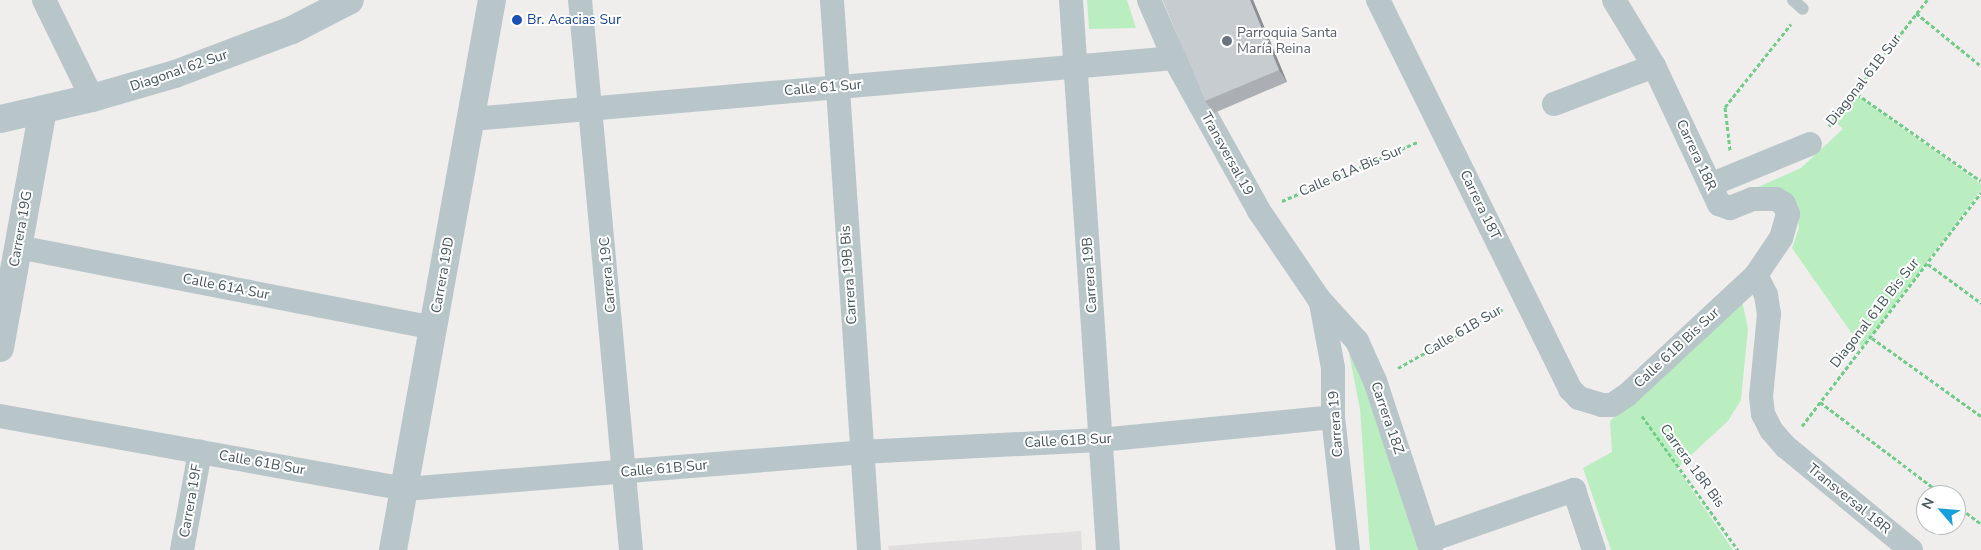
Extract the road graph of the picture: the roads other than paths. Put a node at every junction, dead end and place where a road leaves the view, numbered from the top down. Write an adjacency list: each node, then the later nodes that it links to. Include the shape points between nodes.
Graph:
1 (44, 0): 14 (street)
2 (350, 0): 14 (street, Diagonal 62 Sur, via 292,30 239,51)
3 (492, 0): 19 (street, Carrera 19D)
4 (580, 0): 16 (street, Carrera 19C)
5 (832, 0): 13 (street, Carrera 19B Bis)
6 (1071, 0): 11 (street, Carrera 19B)
7 (1149, 0): 10 (street, Transversal 19)
8 (1378, 0): 27 (street, Carrera 18T, via 1570,389)
9 (1614, 0): 12 (street, Carrera 18R)
10 (1174, 58): 11 (street, Calle 61 Sur); 24 (street, Transversal 19, via 1259,211)
11 (1076, 66): 13 (street, Calle 61 Sur); 30 (street, Carrera 19B)
12 (1654, 66): 15 (street); 21 (street, Carrera 18R)
13 (837, 87): 16 (street, Calle 61 Sur); 32 (street, Carrera 19B Bis)
14 (92, 98): 17 (street, Diagonal 62 Sur)
15 (1554, 104)
16 (592, 108): 19 (street, Calle 61 Sur); 33 (street, Carrera 19C)
17 (43, 110): 18 (street, Diagonal 62 Sur); 22 (street, Carrera 19G)
18 (0, 119)
19 (472, 119): 25 (street, Carrera 19D)
20 (1810, 144): 21 (street)
21 (1710, 185): 23 (street, Carrera 18R, via 1720,204 1730,208 1764,197 1784,204 1788,214 1786,227)
22 (18, 247): 25 (street, Calle 61A Sur); 26 (street, Carrera 19G)
23 (1756, 275): 27 (street, Calle 61B Bis Sur, via 1627,395 1612,405); 43 (street, Transversal 18R, via 1766,295 1770,323 1761,397 1763,414 1770,430 1786,447)
24 (1320, 299): 29 (street, Carrera 19, via 1333,368); 35 (street, Carrera 18Z, via 1357,341 1375,381)
25 (433, 328): 34 (street, Carrera 19D)
26 (0, 348)
27 (1590, 403)
28 (0, 416): 31 (street, Calle 61B Sur)
29 (1333, 417): 30 (street, Calle 61B Sur); 41 (street, Carrera 19)
30 (1100, 440): 32 (street, Calle 61B Sur); 40 (street, Carrera 19B)
31 (200, 452): 34 (street, Calle 61B Sur); 36 (street, Carrera 19F)
32 (861, 452): 33 (street, Calle 61B Sur); 39 (street, Carrera 19B Bis)
33 (626, 472): 34 (street, Calle 61B Sur); 38 (street, Carrera 19C)
34 (404, 489): 37 (street, Carrera 19D)
35 (1429, 546): 42 (street, via 1574,490)
36 (182, 550)
37 (393, 550)
38 (631, 550)
39 (870, 550)
40 (1108, 550)
41 (1348, 550)
42 (1594, 550)
43 (1911, 550)

